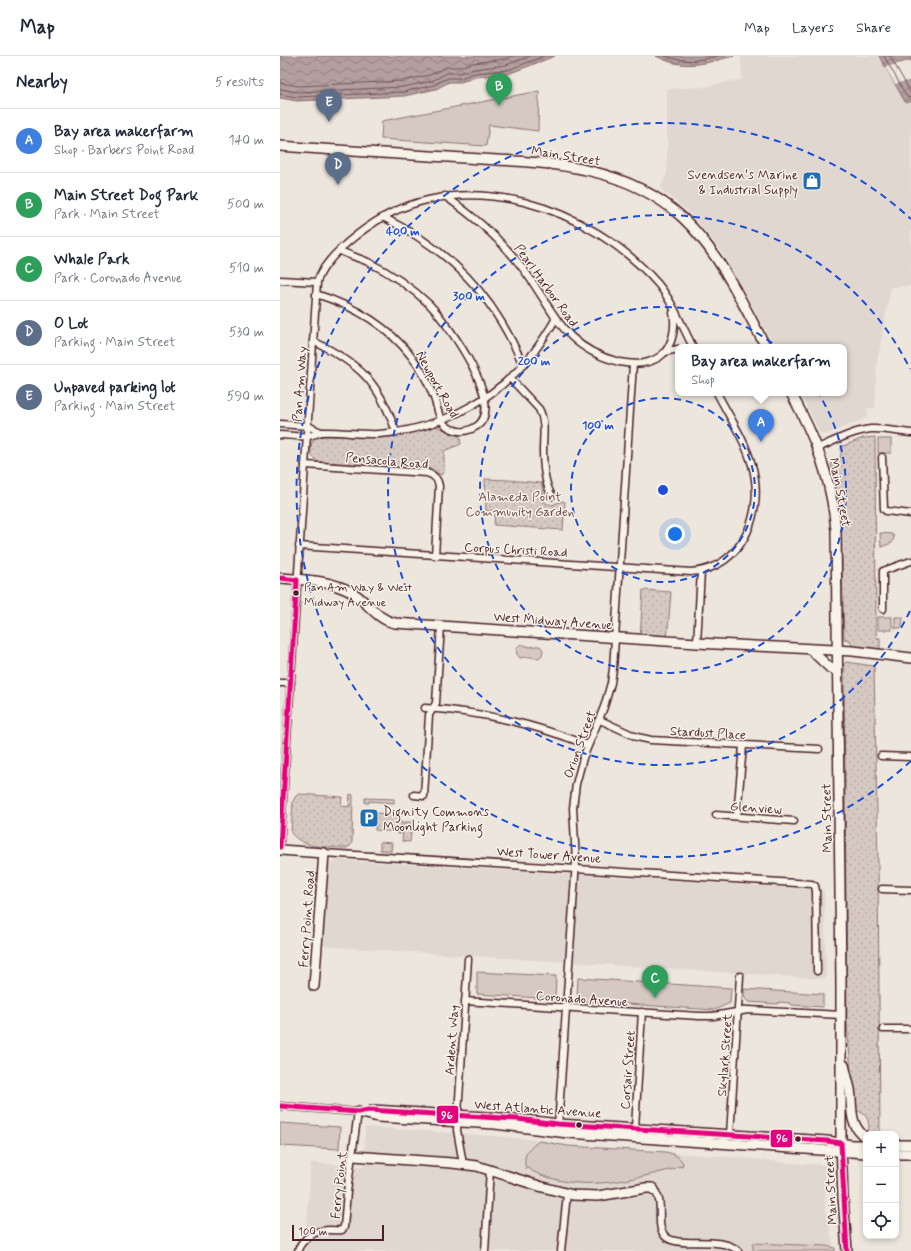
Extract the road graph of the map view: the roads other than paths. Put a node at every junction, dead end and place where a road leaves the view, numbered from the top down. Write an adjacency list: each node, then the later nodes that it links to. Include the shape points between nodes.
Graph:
1 (280, 146): 12 (street, Main Street, via 523,162 578,168 624,180 648,192 672,209 703,239 729,279)
2 (445, 196): 3 (street, via 407,205); 8 (street, via 479,195 510,199 574,221 604,238 629,257 664,292); 9 (street, Pearl Harbor Road, via 478,221 507,249 533,281)
3 (383, 216): 4 (street); 16 (street, via 432,245 471,280 505,327)
4 (340, 251): 6 (street, via 320,273); 20 (street, via 392,275 430,305 464,350)
5 (280, 280): 6 (street)
6 (317, 282): 7 (street, Pan Am Way)
7 (316, 294): 10 (street, Pan Am Way); 21 (street, Newport Road, via 366,315 392,335 420,368)
8 (672, 307): 11 (street); 14 (street, Pearl Harbor Road, via 674,332)
9 (556, 320): 15 (street, Pearl Harbor Road, via 569,336 587,349 609,359); 16 (street)
10 (313, 341): 23 (street, Pan Am Way); 25 (street, via 348,360 368,379 382,398)
11 (691, 344)
12 (764, 344)
13 (675, 350): 14 (street, Pearl Harbor Road)
14 (663, 353): 15 (street, Pearl Harbor Road, via 650,362)
15 (633, 364): 37 (street, Orion Street)
16 (523, 365): 17 (street)
17 (510, 378): 20 (street); 32 (street, via 542,415 543,460 547,486)
18 (719, 396): 38 (street, Corpus Christi Road, via 748,453 756,486 755,508 740,544 720,564)
19 (793, 396): 29 (street, Main Street)
20 (484, 398): 21 (street); 21 (street, Newport Road, via 487,409 484,418 468,431 456,431)
21 (442, 420): 25 (street)
22 (280, 424): 23 (street)
23 (308, 426): 24 (street); 28 (street, Pan Am Way)
24 (321, 432): 25 (street); 28 (street)
25 (396, 432)
26 (911, 433): 29 (street, via 869,429)
27 (280, 435): 28 (street)
28 (307, 436): 31 (street, Pan Am Way)
29 (818, 448): 46 (street, Main Street, via 830,489 836,530)
30 (882, 457): 33 (street, via 884,509)
31 (305, 465): 34 (street, Pan Am Way); 35 (street, Pensacola Road, via 432,475 439,486)
32 (552, 496)
33 (911, 514)
34 (300, 546): 35 (street, Corpus Christi Road); 40 (street, Pan Am Way)
35 (435, 556): 37 (street, Corpus Christi Road)
36 (911, 561): 41 (street, via 883,571)
37 (620, 567): 38 (street, Corpus Christi Road); 43 (street, Orion Street)
38 (701, 571): 44 (street)
39 (280, 578): 40 (street, West Midway Avenue)
40 (297, 580): 42 (street, West Midway Avenue, via 342,587 390,622); 50 (street, Pan Am Way)
41 (882, 610)
42 (441, 626): 43 (street, West Midway Avenue); 52 (street, via 436,703)
43 (615, 638): 44 (street, West Midway Avenue); 53 (street, Orion Street, via 611,682)
44 (697, 643): 45 (street, West Midway Avenue)
45 (811, 650): 46 (street, West Midway Avenue); 48 (street, via 830,668)
46 (837, 650): 47 (street, West Midway Avenue); 48 (street, Main Street)
47 (911, 658)
48 (837, 671): 76 (street, Main Street)
49 (280, 683): 50 (street)
50 (291, 683): 63 (street, Pan Am Way)
51 (425, 708): 52 (street)
52 (432, 709): 54 (street, via 505,719); 59 (street, via 428,715 424,796)
53 (600, 720): 54 (street, Orion Street); 55 (street, Stardust Place, via 643,739)
54 (588, 745): 65 (street, Orion Street, via 574,796)
55 (743, 746): 56 (street, Stardust Place); 61 (street)
56 (819, 749)
57 (881, 756): 58 (street)
58 (911, 756)
59 (414, 795)
60 (716, 815): 61 (street, Glenview)
61 (737, 816): 62 (street, Glenview)
62 (794, 820)
63 (280, 848): 64 (street, West Tower Avenue)
64 (324, 853): 65 (street, West Tower Avenue); 71 (street, Ferry Point Road)
65 (576, 869): 69 (street, West Tower Avenue, via 815,886); 73 (street, Orion Street)
66 (882, 890): 67 (street)
67 (911, 890)
68 (468, 959): 72 (street, Ardent Way)
69 (817, 971)
70 (740, 976): 74 (street, Skylark Street)
71 (314, 986)
72 (465, 1001): 73 (street, Coronado Avenue); 82 (street, Ardent Way)
73 (566, 1007): 75 (street, Coronado Avenue); 83 (street, Orion Street)
74 (737, 1011): 75 (street, Coronado Avenue, via 712,1016); 76 (street, Coronado Avenue); 85 (street, Skylark Street)
75 (642, 1012): 84 (street, Corsair Street)
76 (841, 1015): 79 (street, Main Street)
77 (883, 1029): 78 (street)
78 (911, 1029)
79 (841, 1052): 86 (street, via 850,1089 853,1119 857,1130); 92 (street, Main Street)
80 (280, 1106): 81 (street)
81 (358, 1112): 82 (street, West Atlantic Avenue, via 378,1117); 96 (street, Ferry Point)
82 (457, 1119): 83 (street, West Atlantic Avenue); 97 (street, Ardent Way)
83 (558, 1128): 84 (street, West Atlantic Avenue); 92 (street, West Atlantic Avenue)
84 (635, 1128): 85 (street, West Atlantic Avenue)
85 (730, 1135): 92 (street, West Atlantic Avenue, via 827,1141)
86 (863, 1135)
87 (899, 1141): 88 (street)
88 (911, 1141)
89 (863, 1145): 92 (street)
90 (899, 1145): 91 (street)
91 (911, 1145)
92 (841, 1148): 93 (street); 105 (street, Main Street)
93 (863, 1153)
94 (899, 1154): 95 (street)
95 (911, 1154)
96 (353, 1156): 97 (street); 101 (street, Ferry Point, via 344,1227 342,1230 322,1230 316,1233 302,1244)
97 (463, 1164): 98 (street)
98 (490, 1169): 100 (street); 102 (street)
99 (654, 1190): 100 (street, via 646,1188 598,1196); 104 (street, via 659,1196 661,1228 665,1237 674,1241 726,1244)
100 (567, 1194): 103 (street)
101 (298, 1251)
102 (485, 1251)
103 (561, 1251)
104 (738, 1251)
105 (847, 1251)

